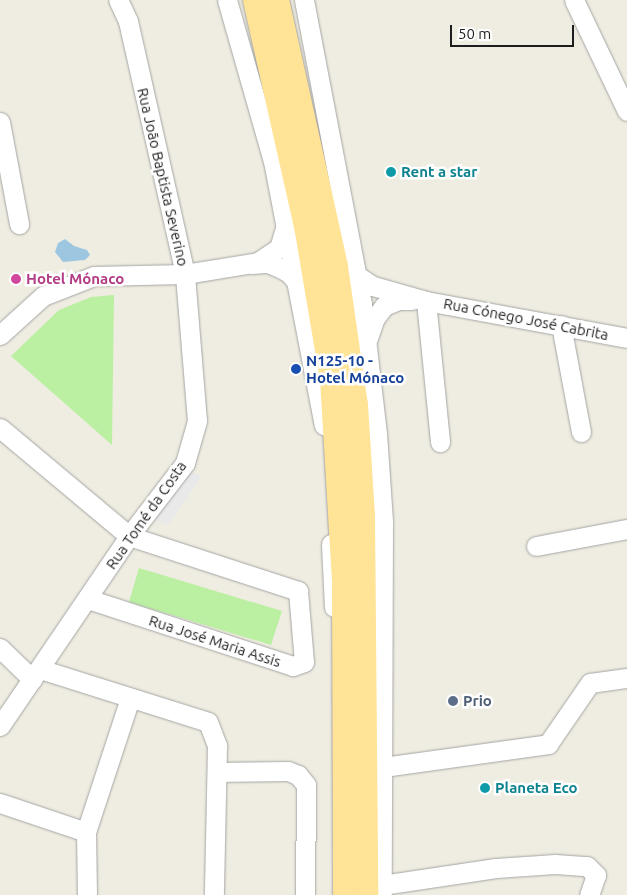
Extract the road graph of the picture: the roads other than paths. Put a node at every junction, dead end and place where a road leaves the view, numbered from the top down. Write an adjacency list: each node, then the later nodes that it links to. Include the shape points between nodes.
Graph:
1 (118, 0): 12 (street, Rua João Baptista Severino, via 128,21)
2 (227, 0): 9 (street, via 273,161)
3 (255, 0): 31 (main road, via 306,226 332,380 344,580)
4 (277, 0): 37 (main road, via 336,267 356,405)
5 (304, 0): 13 (street)
6 (574, 0): 7 (street)
7 (627, 111)
8 (0, 122): 10 (street)
9 (287, 223): 11 (street, via 279,248 258,262); 14 (street)
10 (19, 224)
11 (243, 265): 12 (street); 14 (street, via 268,264 289,273)
12 (185, 274): 17 (street, Rua João Baptista Severino, via 94,276 43,296); 24 (street, Rua Tomé da Costa, via 197,421 185,463)
13 (356, 275): 15 (street, via 373,286); 19 (street)
14 (299, 285): 31 (street, via 322,401)
15 (426, 300): 16 (street, Rua Cónego José Cabrita); 19 (street, via 398,300 384,306 375,318); 22 (street)
16 (562, 325): 18 (street, Rua Cónego José Cabrita); 21 (street)
17 (0, 335)
18 (627, 338)
19 (366, 343): 33 (street, via 383,522)
20 (0, 428): 24 (street)
21 (581, 432)
22 (440, 442)
23 (627, 529): 25 (street)
24 (129, 536): 26 (street, Rua Tomé da Costa); 26 (street, Rua José Maria Assis, via 298,591 304,662 293,666)
25 (536, 546)
26 (88, 599): 28 (street, Rua Tomé da Costa)
27 (0, 648): 28 (street)
28 (36, 674): 30 (street); 32 (street, Rua Tomé da Costa)
29 (627, 678): 33 (street, via 590,683 548,744)
30 (130, 698): 34 (street, via 208,722 217,746); 36 (street)
31 (344, 718): 41 (main road)
32 (0, 726)
33 (383, 767): 37 (street)
34 (217, 772): 39 (street); 40 (street, via 288,771 298,775 306,784)
35 (0, 803): 36 (street)
36 (86, 832): 38 (street)
37 (377, 892): 42 (street, via 496,868 587,866 596,875)
38 (87, 895)
39 (214, 895)
40 (304, 895)
41 (345, 895)
42 (590, 895)

